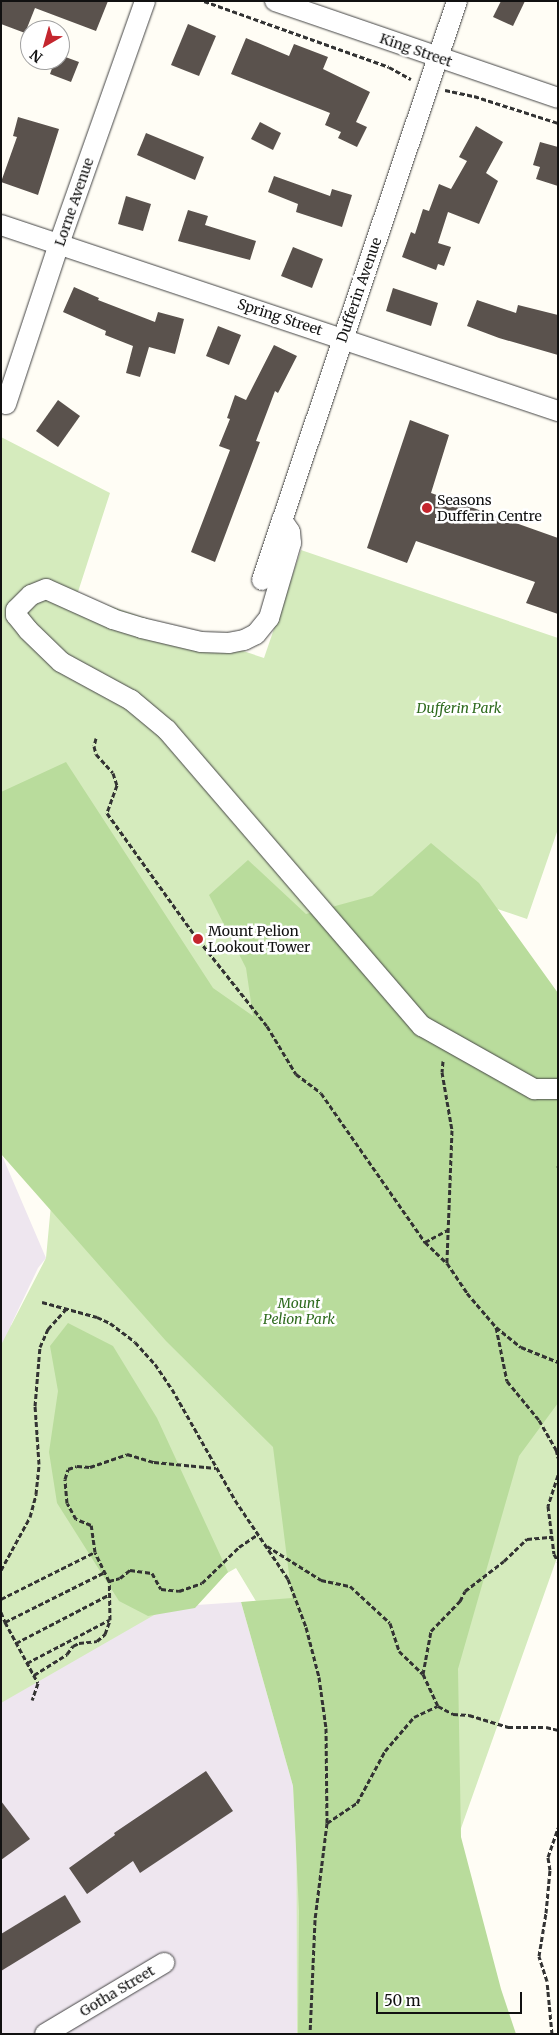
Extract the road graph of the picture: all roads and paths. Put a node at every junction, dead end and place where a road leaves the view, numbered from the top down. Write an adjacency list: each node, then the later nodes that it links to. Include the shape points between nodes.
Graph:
1 (145, 1): 10 (street, Lorne Avenue)
2 (204, 1): 6 (path, via 389,67)
3 (275, 1): 5 (street, King Street)
4 (458, 1): 5 (street, Dufferin Avenue)
5 (438, 58): 6 (street, Dufferin Avenue); 7 (street, King Street)
6 (429, 85): 8 (path); 11 (street, Dufferin Avenue)
7 (558, 98)
8 (558, 123)
9 (1, 225): 10 (street, Spring Street)
10 (59, 244): 11 (street, Spring Street); 12 (street, Lorne Avenue)
11 (343, 338): 13 (street, Spring Street); 14 (street, Dufferin Avenue)
12 (6, 404)
13 (558, 411)
14 (282, 520): 15 (street, Dufferin Avenue); 17 (street, via 290,532 291,543 269,618 256,634 244,640 201,642 142,628 113,619 46,589 30,595 16,610 16,615 61,662 131,700 167,730 422,1026)
15 (262, 580)
16 (96, 738): 20 (path, via 96,754 113,773 117,785 107,813 194,934 267,1026 296,1074 321,1092)
17 (447, 1040): 18 (street, via 534,1089); 19 (path, via 442,1072 452,1130)
18 (558, 1089)
19 (449, 1230): 20 (path); 21 (path)
20 (425, 1242): 21 (path)
21 (447, 1263): 24 (path)
22 (42, 1302): 23 (path)
23 (66, 1310): 27 (path, via 110,1323 135,1342 172,1389); 34 (path, via 48,1329 40,1346 35,1406 39,1464 36,1494 30,1516)
24 (496, 1327): 25 (path, via 521,1346); 26 (path, via 507,1381 539,1420)
25 (558, 1362)
26 (558, 1458)
27 (217, 1468): 29 (path); 32 (path, via 154,1462 127,1454 90,1467 68,1469 65,1479 67,1503 76,1519 91,1524)
28 (558, 1475): 30 (path, via 548,1506)
29 (258, 1534): 31 (path); 36 (path, via 239,1546 202,1584 179,1591 161,1589 152,1573 130,1570)
30 (552, 1537): 33 (path); 44 (path, via 527,1538 504,1561 465,1591 460,1601 430,1632)
31 (265, 1545): 44 (path, via 321,1580 350,1586 390,1623 399,1651); 49 (path, via 288,1579 306,1627 319,1677 326,1728)
32 (94, 1552): 35 (path); 38 (path)
33 (558, 1561)
34 (1, 1570)
35 (105, 1572): 36 (path); 41 (path)
36 (109, 1581): 37 (path)
37 (110, 1594): 40 (path); 42 (path)
38 (1, 1599)
39 (1, 1612): 41 (path)
40 (110, 1620): 43 (path); 45 (path, via 105,1634 97,1641 79,1642 68,1654)
41 (5, 1622): 42 (path)
42 (16, 1643): 43 (path)
43 (27, 1662): 45 (path)
44 (423, 1674): 47 (path)
45 (34, 1675): 46 (path, via 38,1683)
46 (32, 1700)
47 (438, 1706): 48 (path, via 453,1714 469,1715 508,1727); 49 (path, via 414,1717 385,1751 357,1803)
48 (558, 1730)
49 (327, 1823): 53 (path, via 315,1920)
50 (558, 1828): 54 (path, via 548,1857 550,1870 539,1956 547,1981)
51 (164, 1963): 52 (street, Gotha Street)
52 (45, 2034)
53 (310, 2034)
54 (552, 2034)

